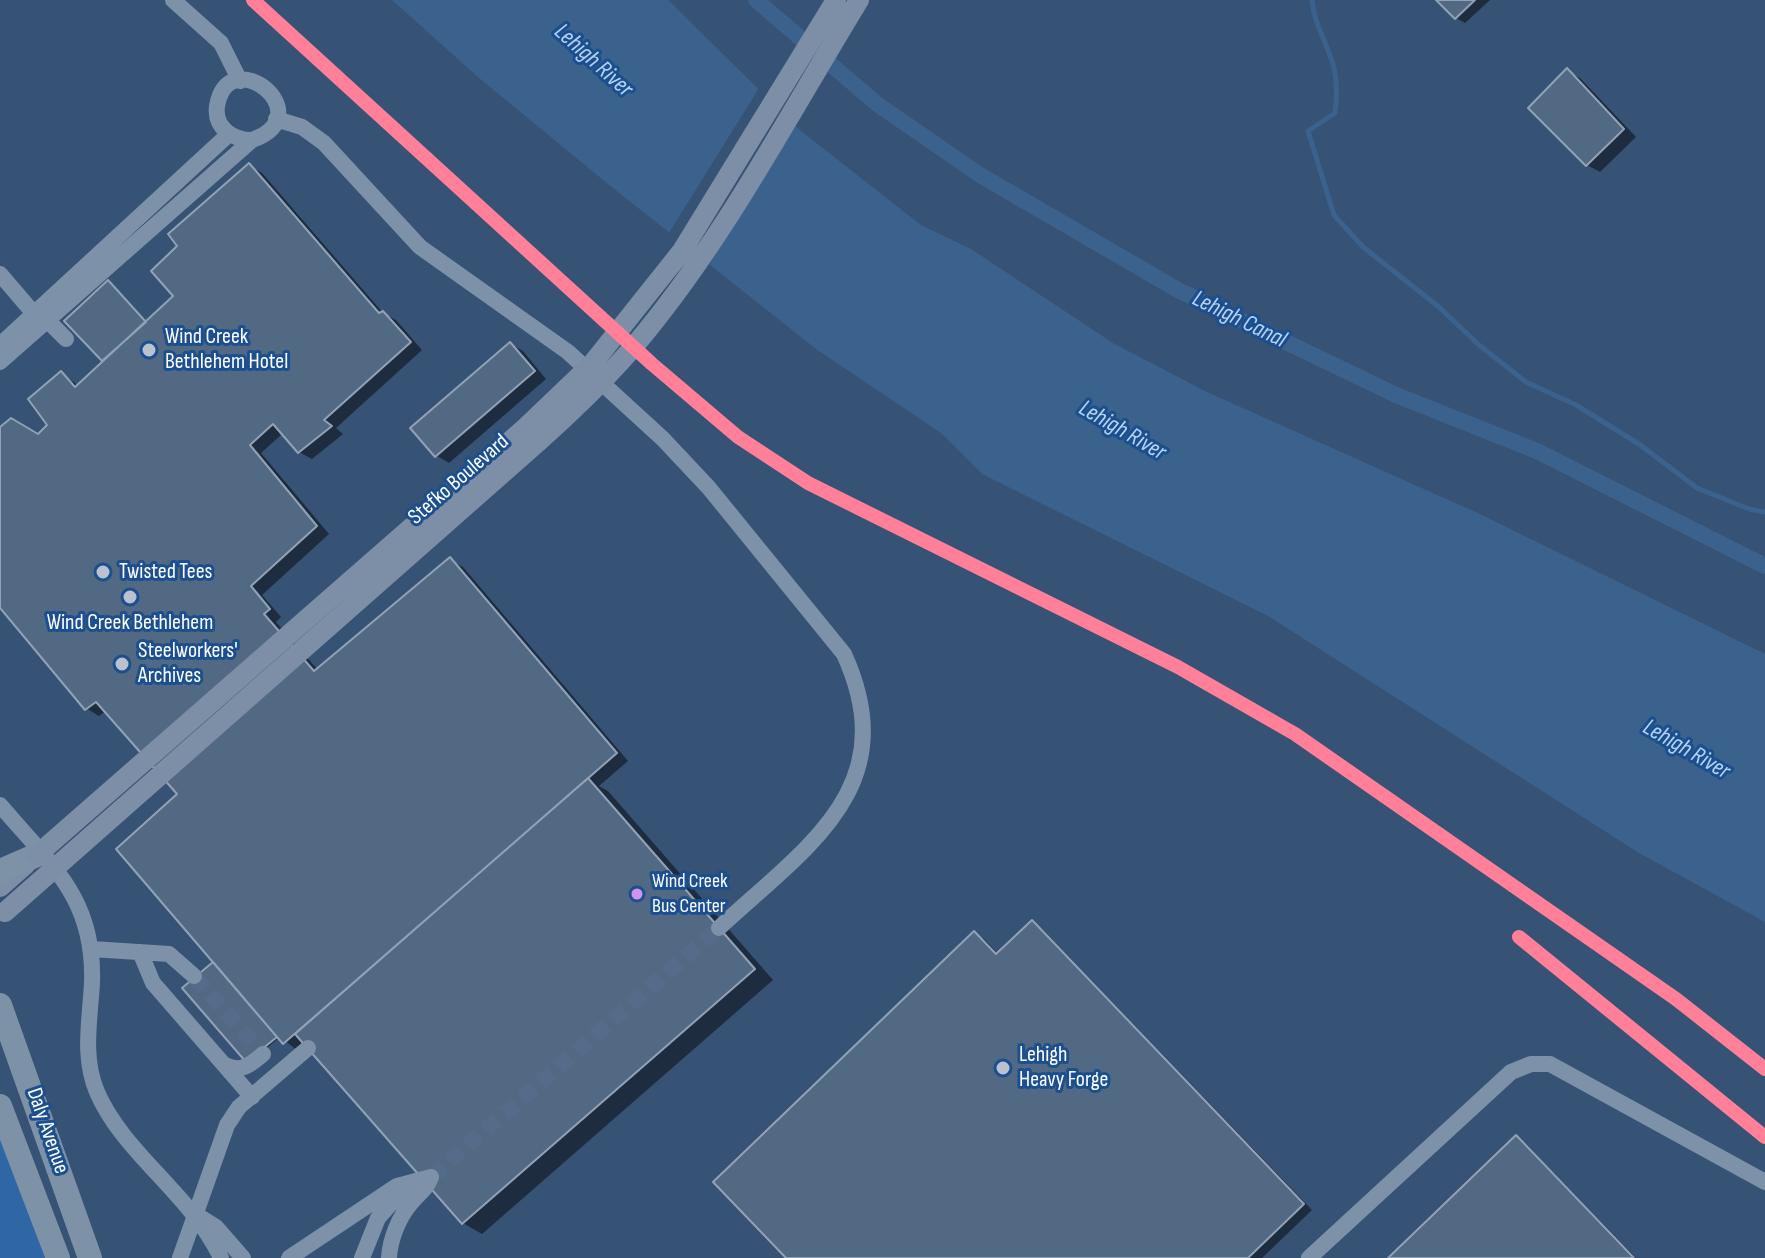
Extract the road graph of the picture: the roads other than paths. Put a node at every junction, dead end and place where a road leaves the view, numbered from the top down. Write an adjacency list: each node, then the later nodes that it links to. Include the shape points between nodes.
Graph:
1 (173, 0): 4 (street, via 221,43)
2 (836, 0): 14 (main road, Stefko Boulevard, bridge, via 682,251 592,364)
3 (859, 0): 17 (main road, Stefko Boulevard, bridge, via 698,263 608,376)
4 (240, 81): 5 (street, via 266,87 276,103); 6 (street, via 218,102 219,122)
5 (276, 119): 7 (street, via 269,131); 18 (street, via 302,127 324,143 420,247 568,352 652,429 709,488 844,654 865,733 849,792 827,826)
6 (229, 134): 7 (street); 9 (street)
7 (252, 140): 9 (street)
8 (0, 274): 9 (street)
9 (41, 316): 10 (street); 11 (street); 12 (street)
10 (66, 339)
11 (0, 345)
12 (0, 362)
13 (0, 805): 19 (street, via 69,886)
14 (37, 855): 15 (highway); 16 (main road, Stefko Boulevard)
15 (0, 871)
16 (0, 887)
17 (2, 914)
18 (719, 928)
19 (92, 949): 20 (street); 30 (street, via 89,1057 96,1091 120,1129)
20 (140, 952): 21 (street, via 169,954); 24 (street, via 153,983)
21 (194, 976)
22 (0, 1005): 32 (highway, Daly Avenue)
23 (261, 1052): 24 (street, via 243,1068); 25 (street); 25 (street, via 304,1052)
24 (225, 1065): 26 (street)
25 (280, 1073): 26 (street)
26 (252, 1097): 30 (street, via 227,1125)
27 (0, 1106): 31 (highway, Daly Avenue)
28 (424, 1182): 36 (street, via 397,1186); 37 (street, via 401,1192 378,1218); 38 (street, via 401,1218)
29 (1765, 1182): 39 (street, via 1550,1064 1531,1064 1511,1072)
30 (195, 1214): 33 (street); 34 (street); 35 (street, via 216,1227)
31 (58, 1258)
32 (90, 1258)
33 (180, 1258)
34 (221, 1258)
35 (243, 1258)
36 (289, 1258)
37 (362, 1258)
38 (389, 1258)
39 (1309, 1258)

